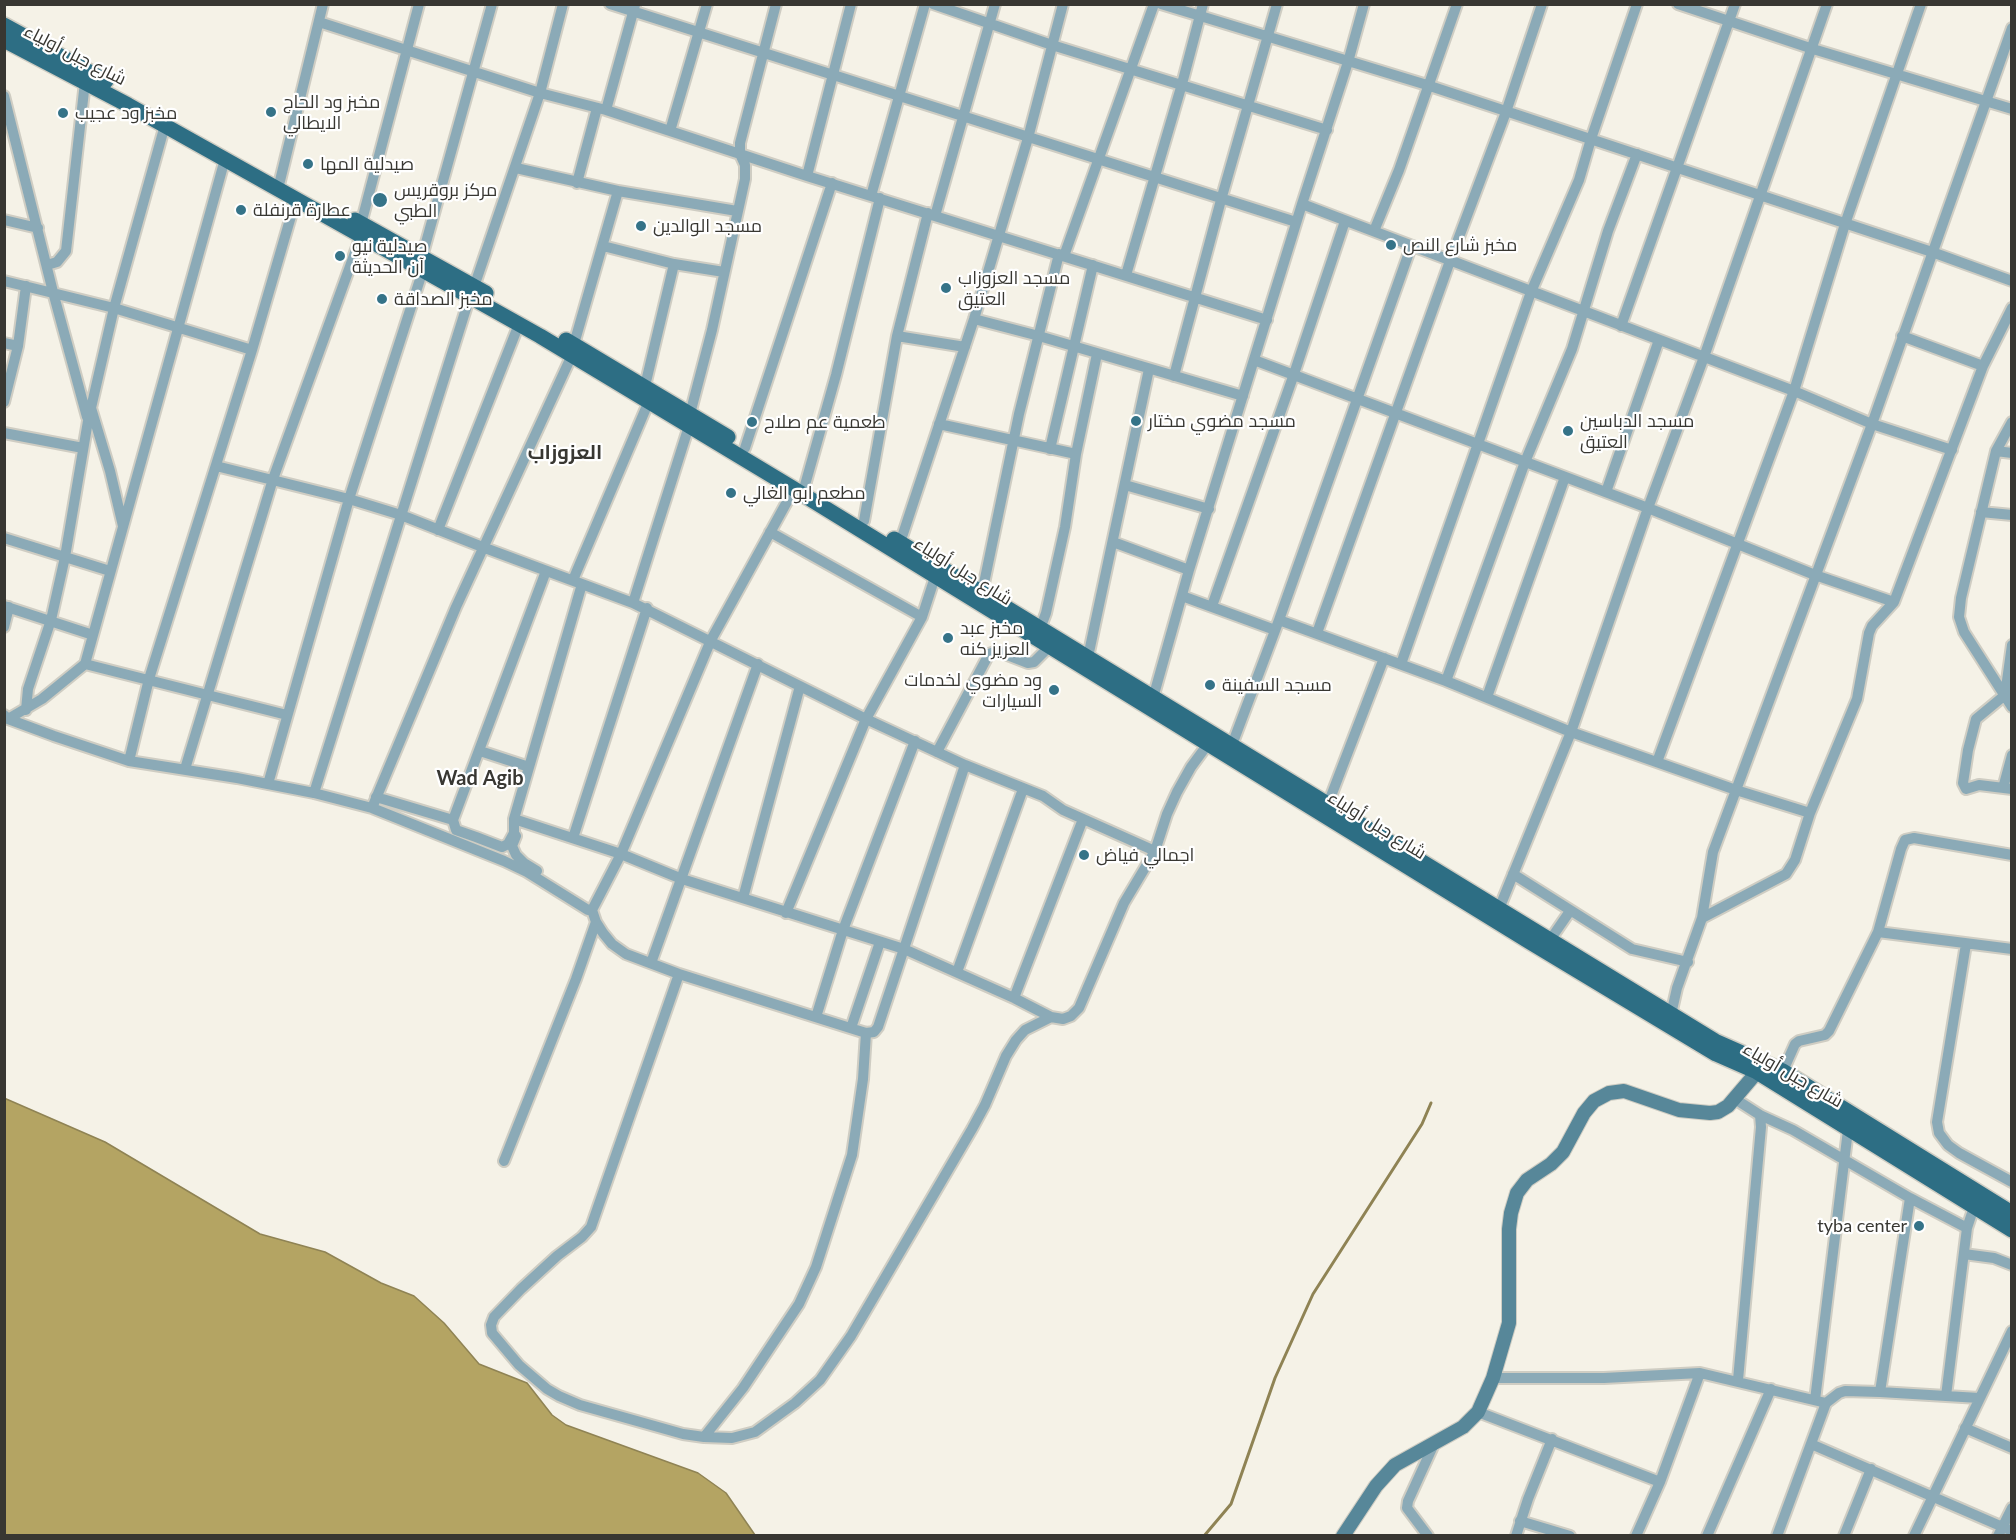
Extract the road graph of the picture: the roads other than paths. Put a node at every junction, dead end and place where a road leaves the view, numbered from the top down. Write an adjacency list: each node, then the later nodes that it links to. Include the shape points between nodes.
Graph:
1 (324, 4): 28 (street)
2 (419, 4): 37 (street)
3 (492, 4): 41 (street)
4 (563, 4): 47 (street)
5 (610, 4): 25 (street)
6 (707, 4): 32 (street)
7 (776, 4): 38 (street)
8 (851, 4): 43 (street)
9 (925, 4): 49 (street)
10 (933, 4): 29 (street)
11 (995, 4): 29 (street)
12 (1063, 4): 35 (street)
13 (1154, 4): 40 (street)
14 (1161, 4): 26 (street)
15 (1203, 4): 26 (street)
16 (1277, 4): 33 (street)
17 (1364, 4): 39 (street)
18 (1457, 4): 46 (street)
19 (1542, 4): 54 (street)
20 (1637, 4): 61 (street)
21 (1678, 4): 27 (street)
22 (1735, 4): 27 (street)
23 (1827, 4): 36 (street)
24 (1920, 4): 42 (street)
25 (634, 8): 32 (street); 52 (street)
26 (1199, 17): 33 (street); 45 (street)
27 (1730, 21): 36 (street); 67 (street)
28 (319, 22): 37 (street); 72 (street)
29 (990, 24): 35 (street); 55 (street)
30 (4, 25): 72 (main road, شارع جبل أولياء)
31 (2012, 28): 50 (street)
32 (700, 33): 38 (street); 58 (street)
33 (1266, 38): 39 (street); 51 (street)
34 (4, 40): 44 (main road, شارع جبل أولياء)
35 (1052, 45): 40 (street); 60 (street)
36 (1813, 48): 42 (street); 74 (street)
37 (407, 50): 41 (street); 86 (street)
38 (763, 54): 43 (street); 62 (street)
39 (1348, 62): 46 (street); 57 (street)
40 (1131, 68): 45 (street); 65 (street)
41 (473, 72): 47 (street); 94 (street)
42 (1896, 74): 50 (street); 84 (street)
43 (832, 76): 49 (street); 68 (street)
44 (85, 82): 56 (main road, شارع جبل أولياء); 96 (street, via 66,251 57,262)
45 (1182, 84): 51 (street); 69 (street)
46 (1427, 85): 54 (street); 87 (street)
47 (540, 93): 52 (street); 66 (street)
48 (4, 96): 59 (street)
49 (899, 96): 55 (street); 75 (street)
50 (1986, 102): 53 (street); 91 (street)
51 (1249, 105): 57 (street); 77 (street)
52 (602, 109): 58 (street); 70 (street)
53 (2012, 109)
54 (1506, 112): 61 (street); 93 (street)
55 (962, 118): 60 (street); 80 (street)
56 (165, 125): 64 (main road, شارع جبل أولياء); 107 (street)
57 (1327, 130): 78 (street)
58 (670, 131): 62 (street)
59 (9, 137): 85 (street)
60 (1028, 138): 65 (street); 88 (street)
61 (1591, 140): 63 (street); 105 (street, via 1573,197)
62 (740, 154): 68 (street); 79 (street, via 746,172)
63 (1637, 154): 67 (street); 109 (street)
64 (225, 159): 72 (main road, شارع جبل أولياء); 114 (street)
65 (1099, 160): 69 (street); 92 (street)
66 (516, 168): 70 (street); 103 (street)
67 (1678, 168): 74 (street); 113 (street)
68 (807, 176): 71 (street)
69 (1155, 178): 77 (street); 99 (street)
70 (577, 183): 73 (street)
71 (832, 183): 75 (street); 148 (street)
72 (279, 184): 76 (main road, شارع جبل أولياء); 86 (main road, شارع جبل أولياء)
73 (618, 190): 79 (street); 89 (street)
74 (1761, 195): 84 (street); 126 (street)
75 (876, 197): 80 (street); 159 (street, via 836,375)
76 (296, 199): 86 (main road, شارع جبل أولياء); 124 (street)
77 (1221, 200): 83 (street); 106 (street)
78 (1302, 204): 82 (street); 83 (street)
79 (737, 211): 98 (street)
80 (932, 215): 88 (street); 115 (street)
81 (4, 220): 85 (street)
82 (1345, 221): 87 (street); 130 (street)
83 (1296, 222): 111 (street)
84 (1845, 224): 91 (street); 132 (street)
85 (38, 228): 96 (street)
86 (361, 230): 94 (main road, شارع جبل أولياء); 157 (street)
87 (1374, 231): 90 (street)
88 (998, 235): 92 (street); 110 (street)
89 (603, 246): 95 (street); 123 (street)
90 (1411, 247): 93 (street); 135 (street)
91 (1932, 252): 101 (street); 117 (street)
92 (1062, 255): 97 (street); 116 (street)
93 (1450, 261): 105 (street); 138 (street)
94 (422, 263): 103 (main road, شارع جبل أولياء); 161 (street)
95 (674, 264): 98 (street); 133 (street)
96 (47, 265): 104 (street)
97 (1093, 265): 99 (street); 122 (street)
98 (724, 272): 139 (street)
99 (1126, 275): 106 (street)
100 (4, 281): 102 (street)
101 (2012, 281)
102 (26, 286): 104 (street); 120 (street)
103 (472, 291): 112 (main road, شارع جبل أولياء); 123 (main road, شارع جبل أولياء); 166 (street)
104 (53, 292): 107 (street); 140 (street)
105 (1532, 292): 109 (street); 146 (street)
106 (1194, 296): 111 (street); 131 (street)
107 (114, 308): 114 (street); 137 (street)
108 (2012, 308): 128 (street)
109 (1583, 310): 113 (street); 154 (street, via 1572,349)
110 (974, 319): 116 (street); 121 (street)
111 (1267, 320): 127 (street)
112 (519, 324): 123 (main road, شارع جبل أولياء); 170 (street)
113 (1621, 326): 118 (street)
114 (178, 327): 124 (street); 169 (street)
115 (897, 336): 121 (street); 168 (street)
116 (1039, 336): 122 (street); 145 (street)
117 (1902, 336): 128 (street); 143 (street)
118 (1659, 340): 126 (street); 160 (street)
119 (4, 343): 120 (street)
120 (18, 346): 136 (street)
121 (964, 346): 142 (street)
122 (1074, 347): 125 (street); 149 (street)
123 (573, 350): 133 (main road, شارع جبل أولياء); 176 (street)
124 (252, 351): 155 (street)
125 (1097, 354): 129 (street); 153 (street)
126 (1704, 357): 132 (street); 162 (street)
127 (1254, 360): 130 (street); 134 (street)
128 (1983, 366): 150 (street)
129 (1149, 369): 131 (street); 158 (street)
130 (1294, 374): 135 (street); 188 (street)
131 (1174, 376): 134 (street)
132 (1794, 391): 143 (street); 175 (street)
133 (647, 393): 139 (main road, شارع جبل أولياء); 183 (street)
134 (1243, 396): 163 (street)
135 (1356, 399): 138 (street); 193 (street)
136 (4, 402)
137 (91, 407): 140 (street); 169 (street)
138 (1397, 414): 146 (street); 196 (street)
139 (690, 420): 148 (main road, شارع جبل أولياء); 159 (main road, شارع جبل أولياء); 187 (street)
140 (87, 421): 147 (street)
141 (2012, 422): 151 (street)
142 (939, 424): 145 (street); 174 (street)
143 (1872, 424): 150 (street); 181 (street)
144 (4, 433): 147 (street)
145 (1014, 441): 149 (street); 184 (street)
146 (1479, 444): 154 (street); 205 (street)
147 (83, 448): 177 (street)
148 (745, 448): 159 (main road, شارع جبل أولياء)
149 (1050, 449): 153 (street)
150 (1952, 450): 186 (street)
151 (1996, 451): 152 (street); 164 (street)
152 (2012, 453)
153 (1076, 454): 195 (street, via 1065,527)
154 (1525, 462): 156 (street); 207 (street)
155 (216, 466): 157 (street); 206 (street)
156 (1565, 477): 160 (street); 211 (street)
157 (273, 479): 161 (street); 209 (street)
158 (1125, 485): 163 (street); 173 (street)
159 (799, 487): 165 (main road, شارع جبل أولياء); 171 (street)
160 (1606, 492): 162 (street)
161 (349, 499): 166 (street); 215 (street)
162 (1647, 508): 175 (street); 218 (street)
163 (1209, 509): 178 (street)
164 (1981, 512): 167 (street); 210 (street, via 1959,616 1964,633)
165 (843, 514): 168 (main road, شارع جبل أولياء); 182 (main road, شارع جبل أولياء)
166 (401, 515): 170 (street); 234 (street)
167 (2012, 515)
168 (864, 521): 174 (main road, شارع جبل أولياء)
169 (123, 527): 179 (street)
170 (438, 530): 176 (street)
171 (770, 532): 191 (street); 198 (street)
172 (4, 538): 177 (street)
173 (1113, 542): 178 (street); 201 (street)
174 (900, 543): 184 (main road, شارع جبل أولياء)
175 (1737, 543): 181 (street); 226 (street)
176 (485, 548): 180 (street); 235 (street)
177 (65, 557): 179 (street); 192 (street)
178 (1189, 570): 185 (street)
179 (111, 571): 197 (street)
180 (546, 571): 183 (street); 222 (street)
181 (1815, 575): 186 (street); 233 (street)
182 (935, 577): 191 (street); 200 (main road, شارع جبل أولياء)
183 (578, 582): 187 (street); 228 (street)
184 (982, 593): 195 (main road, شارع جبل أولياء)
185 (1182, 596): 188 (street); 212 (street)
186 (1894, 602): 237 (street, via 1869,633 1857,699)
187 (633, 603): 190 (street)
188 (1212, 606): 193 (street)
189 (7, 607): 192 (street); 194 (street)
190 (646, 608): 198 (street); 241 (street)
191 (922, 617): 217 (street)
192 (51, 620): 197 (street); 214 (street, via 28,689)
193 (1277, 625): 196 (street); 221 (street)
194 (4, 627)
195 (1040, 629): 201 (main road, شارع جبل أولياء)
196 (1317, 633): 202 (street)
197 (93, 635): 203 (street)
198 (711, 640): 204 (street); 243 (street)
199 (2012, 645): 210 (street)
200 (1049, 647): 220 (main road, شارع جبل أولياء); 223 (street, via 1028,663 997,651 989,654)
201 (1088, 657): 212 (main road, شارع جبل أولياء)
202 (1384, 658): 205 (street); 236 (street)
203 (85, 664): 206 (street); 214 (street)
204 (758, 664): 208 (street); 246 (street)
205 (1401, 664): 207 (street)
206 (149, 679): 209 (street); 225 (street)
207 (1446, 681): 211 (street)
208 (800, 686): 217 (street); 248 (street)
209 (207, 694): 215 (street); 229 (street)
210 (2005, 695): 213 (street); 232 (street, via 1976,719 1963,783 1966,789)
211 (1487, 697): 218 (street)
212 (1153, 698): 221 (main road, شارع جبل أولياء)
213 (2012, 707)
214 (26, 710): 216 (street)
215 (287, 715): 230 (street)
216 (6, 717): 225 (street)
217 (866, 719): 219 (street); 252 (street)
218 (1571, 732): 226 (street); 245 (street)
219 (915, 741): 223 (street); 255 (street)
220 (1208, 744): 242 (street, via 1177,792); 269 (main road, شارع جبل أولياء, via 1420,875)
221 (1232, 746): 236 (main road, شارع جبل أولياء)
222 (480, 751): 228 (street); 239 (street)
223 (937, 752): 227 (street)
224 (2012, 755): 232 (street)
225 (129, 761): 229 (street)
226 (1657, 762): 233 (street)
227 (965, 765): 231 (street); 261 (street)
228 (529, 767): 240 (street)
229 (185, 769): 230 (street)
230 (268, 784): 234 (street)
231 (1023, 789): 238 (street); 264 (street)
232 (2007, 789)
233 (1736, 790): 237 (street); 253 (street, via 1713,852)
234 (314, 793): 235 (street)
235 (374, 802): 239 (street); 247 (street, via 527,872)
236 (1328, 804): 249 (main road, شارع جبل أولياء)
237 (1810, 813): 253 (street, via 1795,860 1786,874)
238 (1083, 819): 242 (street); 266 (street)
239 (453, 820): 240 (street, via 456,830 502,847 508,844)
240 (517, 820): 241 (street); 247 (street, via 512,846 516,855)
241 (573, 838): 243 (street)
242 (1155, 851): 268 (street, via 1124,903 1079,1008 1063,1019)
243 (621, 854): 246 (street); 250 (street)
244 (2012, 855): 256 (street, via 1914,838 1905,840)
245 (1513, 874): 249 (street); 251 (street)
246 (682, 879): 248 (street); 263 (street)
247 (557, 890): 250 (street)
248 (742, 898): 252 (street)
249 (1499, 909): 257 (main road, شارع جبل أولياء)
250 (592, 910): 254 (street)
251 (1570, 911): 257 (street); 262 (street, via 1632,949)
252 (786, 913): 255 (street)
253 (1702, 918): 262 (street)
254 (596, 922): 263 (street, via 612,944); 278 (street)
255 (843, 930): 258 (street); 267 (street)
256 (1878, 932): 259 (street); 272 (street, via 1829,1031 1795,1044)
257 (1550, 940): 269 (main road, شارع جبل أولياء)
258 (880, 942): 261 (street); 270 (street)
259 (1966, 944): 260 (street); 279 (street, via 1937,1122 1939,1133 1959,1153)
260 (2012, 949)
261 (904, 950): 264 (street); 271 (street, via 878,1027)
262 (1688, 962): 269 (street)
263 (651, 963): 265 (street)
264 (957, 972): 266 (street)
265 (679, 974): 267 (street); 298 (street, via 591,1227 521,1289 491,1325 492,1333 519,1365 559,1396)
266 (1014, 998): 268 (street)
267 (816, 1017): 270 (street)
268 (1051, 1017): 298 (street, via 1016,1040 972,1129 820,1380 755,1432 732,1438)
269 (1669, 1019): 272 (main road, شارع جبل أولياء); 273 (main road, شارع جبل أولياء, via 1716,1054)
270 (851, 1028): 271 (street)
271 (866, 1033): 298 (street, via 852,1155 813,1275 799,1304)
272 (1783, 1071): 282 (main road, شارع جبل أولياء)
273 (1757, 1072): 274 (street); 276 (main road, شارع جبل أولياء)
274 (1735, 1099): 275 (street); 289 (street, via 1722,1110 1710,1113 1679,1110 1624,1091 1600,1096 1590,1106 1563,1152 1527,1180 1517,1193 1509,1229 1509,1323)
275 (1760, 1115): 277 (street); 290 (street)
276 (1848, 1130): 277 (street); 281 (main road, شارع جبل أولياء)
277 (1844, 1158): 280 (street); 295 (street)
278 (504, 1161)
279 (2012, 1182)
280 (1910, 1198): 283 (street); 292 (street)
281 (1974, 1208): 283 (street); 284 (main road, شارع جبل أولياء)
282 (2012, 1213)
283 (1967, 1228): 285 (street)
284 (2011, 1228)
285 (1964, 1254): 286 (street); 293 (street)
286 (2012, 1265)
287 (2012, 1331): 294 (street)
288 (1700, 1373): 289 (street); 290 (street); 304 (street)
289 (1493, 1378): 296 (street)
290 (1737, 1380): 291 (street)
291 (1771, 1389): 295 (street); 314 (street)
292 (1881, 1392): 293 (street); 295 (street, via 1845,1391)
293 (1946, 1396): 294 (street)
294 (1979, 1398): 297 (street)
295 (1821, 1401): 301 (street)
296 (1478, 1412): 299 (street); 300 (street, via 1463,1427)
297 (1965, 1428): 302 (street); 305 (street)
298 (704, 1437)
299 (1552, 1439): 304 (street); 307 (street)
300 (1434, 1444): 309 (street, via 1385,1474); 310 (street, via 1407,1508)
301 (1811, 1444): 303 (street); 315 (street)
302 (2012, 1448)
303 (1871, 1469): 305 (street); 316 (street)
304 (1660, 1482): 313 (street)
305 (1932, 1497): 308 (street); 317 (street)
306 (2012, 1508): 308 (street)
307 (1520, 1521): 311 (street); 312 (street)
308 (2004, 1531)
309 (1343, 1536)
310 (1428, 1536)
311 (1516, 1536)
312 (1570, 1536)
313 (1636, 1536)
314 (1707, 1536)
315 (1777, 1536)
316 (1844, 1536)
317 (1914, 1536)

